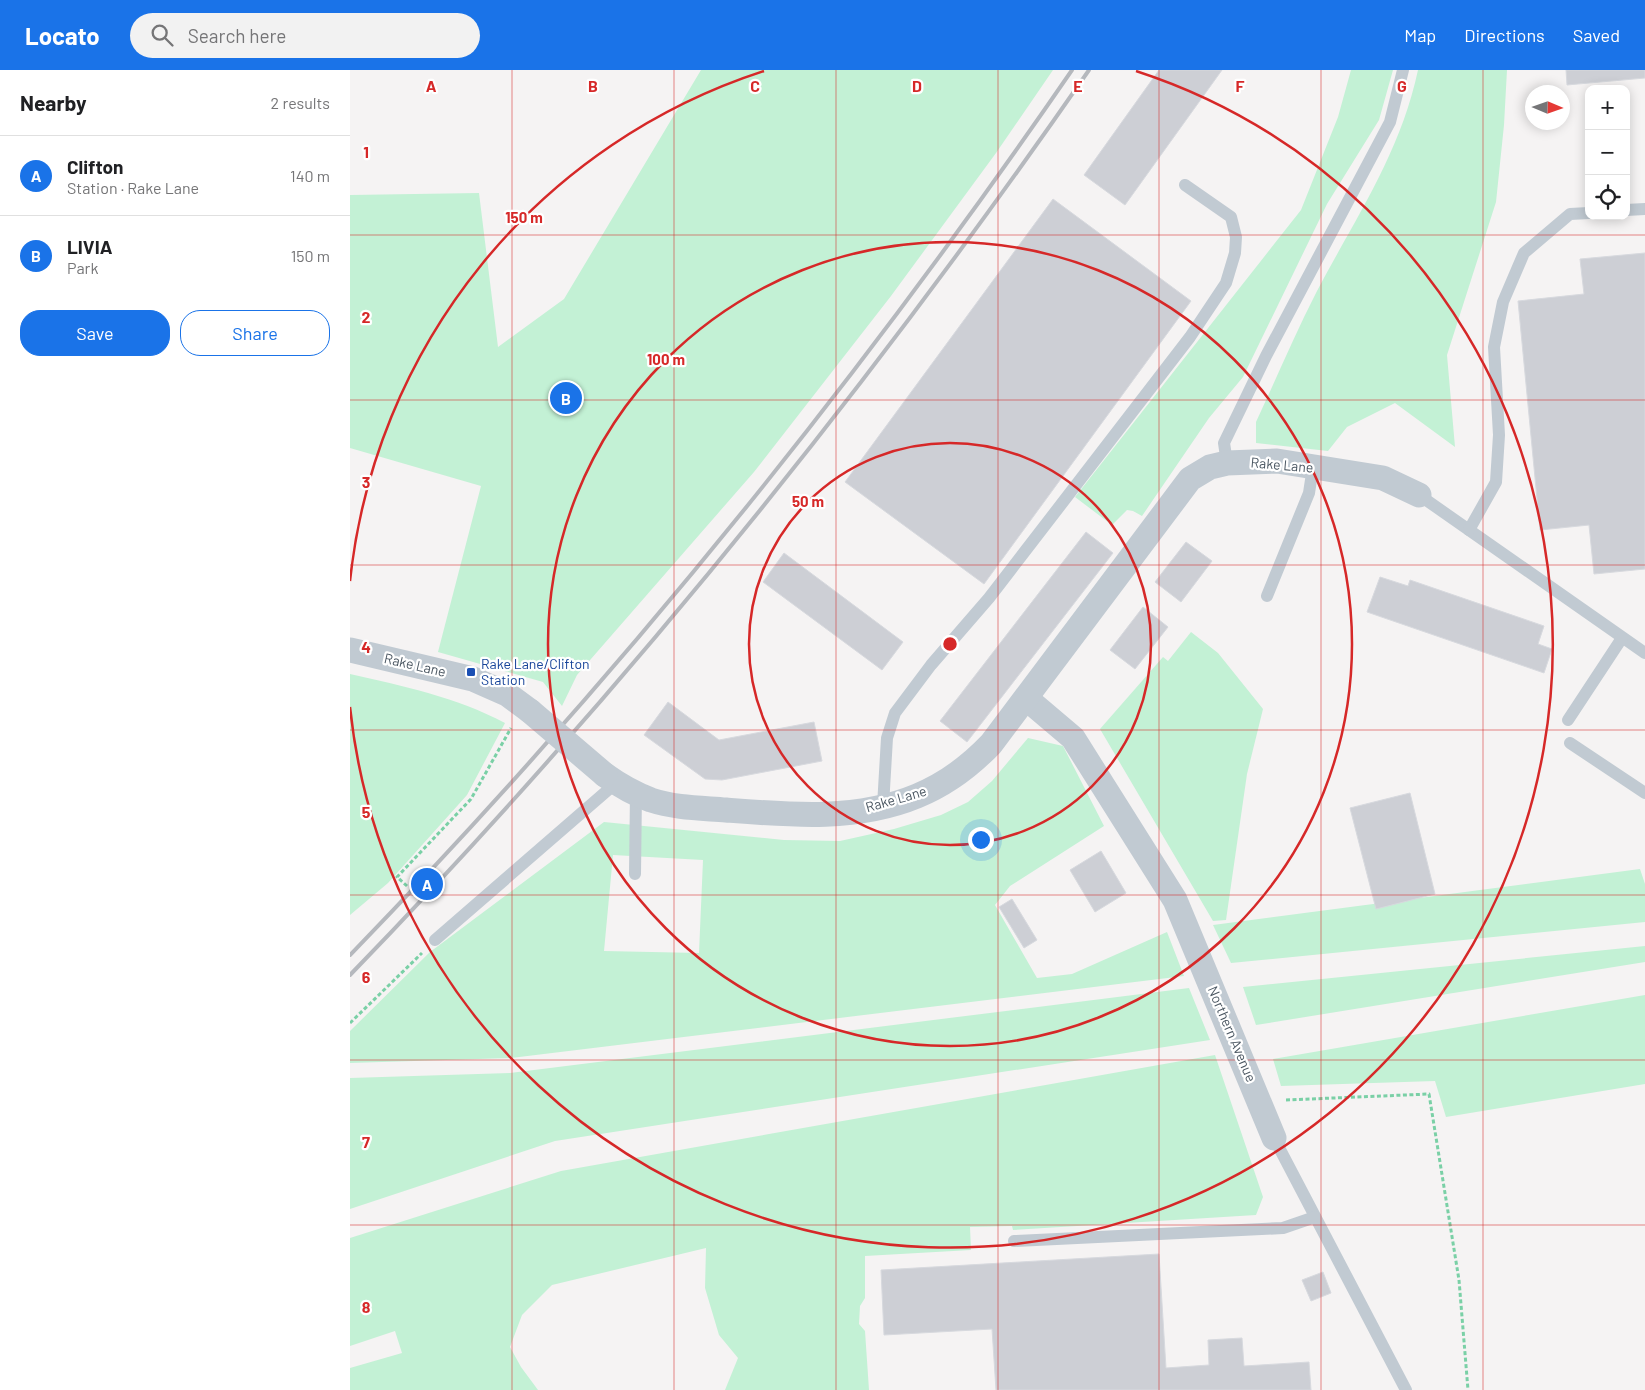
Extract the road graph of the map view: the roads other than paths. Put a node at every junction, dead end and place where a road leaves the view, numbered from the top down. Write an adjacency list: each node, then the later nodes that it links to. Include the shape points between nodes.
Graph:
1 (1403, 70): 6 (lane, via 1390,122 1266,356 1224,443)
2 (1185, 185): 19 (lane, via 1231,217 1236,245 1226,283 1190,337 989,598 931,665 895,713 887,738)
3 (1645, 209): 4 (lane)
4 (1630, 210)
5 (1585, 213): 9 (lane, via 1570,214 1524,253 1503,302 1494,347 1499,435 1496,482)
6 (1227, 463): 7 (street, Rake Lane, via 1277,461); 14 (street, Rake Lane, via 1210,467 1190,480)
7 (1313, 467): 8 (street, Rake Lane, via 1383,478); 10 (lane, via 1309,493)
8 (1419, 495): 9 (lane)
9 (1469, 530): 11 (lane)
10 (1267, 596)
11 (1622, 638): 13 (lane); 15 (lane)
12 (350, 650): 17 (street, Rake Lane, bridge, via 473,679 507,694)
13 (1645, 653)
14 (1027, 699): 19 (street, Rake Lane, via 975,761 916,797); 22 (street, Northern Avenue, via 1073,738 1175,900)
15 (1568, 720)
16 (1570, 743): 18 (lane)
17 (619, 783): 19 (street, Rake Lane, via 651,800 678,806 814,816); 20 (lane); 21 (lane)
18 (1645, 794)
19 (883, 806)
20 (635, 874)
21 (435, 940)
22 (1274, 1138): 23 (lane, Northern Avenue)
23 (1314, 1217): 24 (lane, via 1283,1228); 25 (lane, Northern Avenue)
24 (1014, 1241)
25 (1406, 1390)

